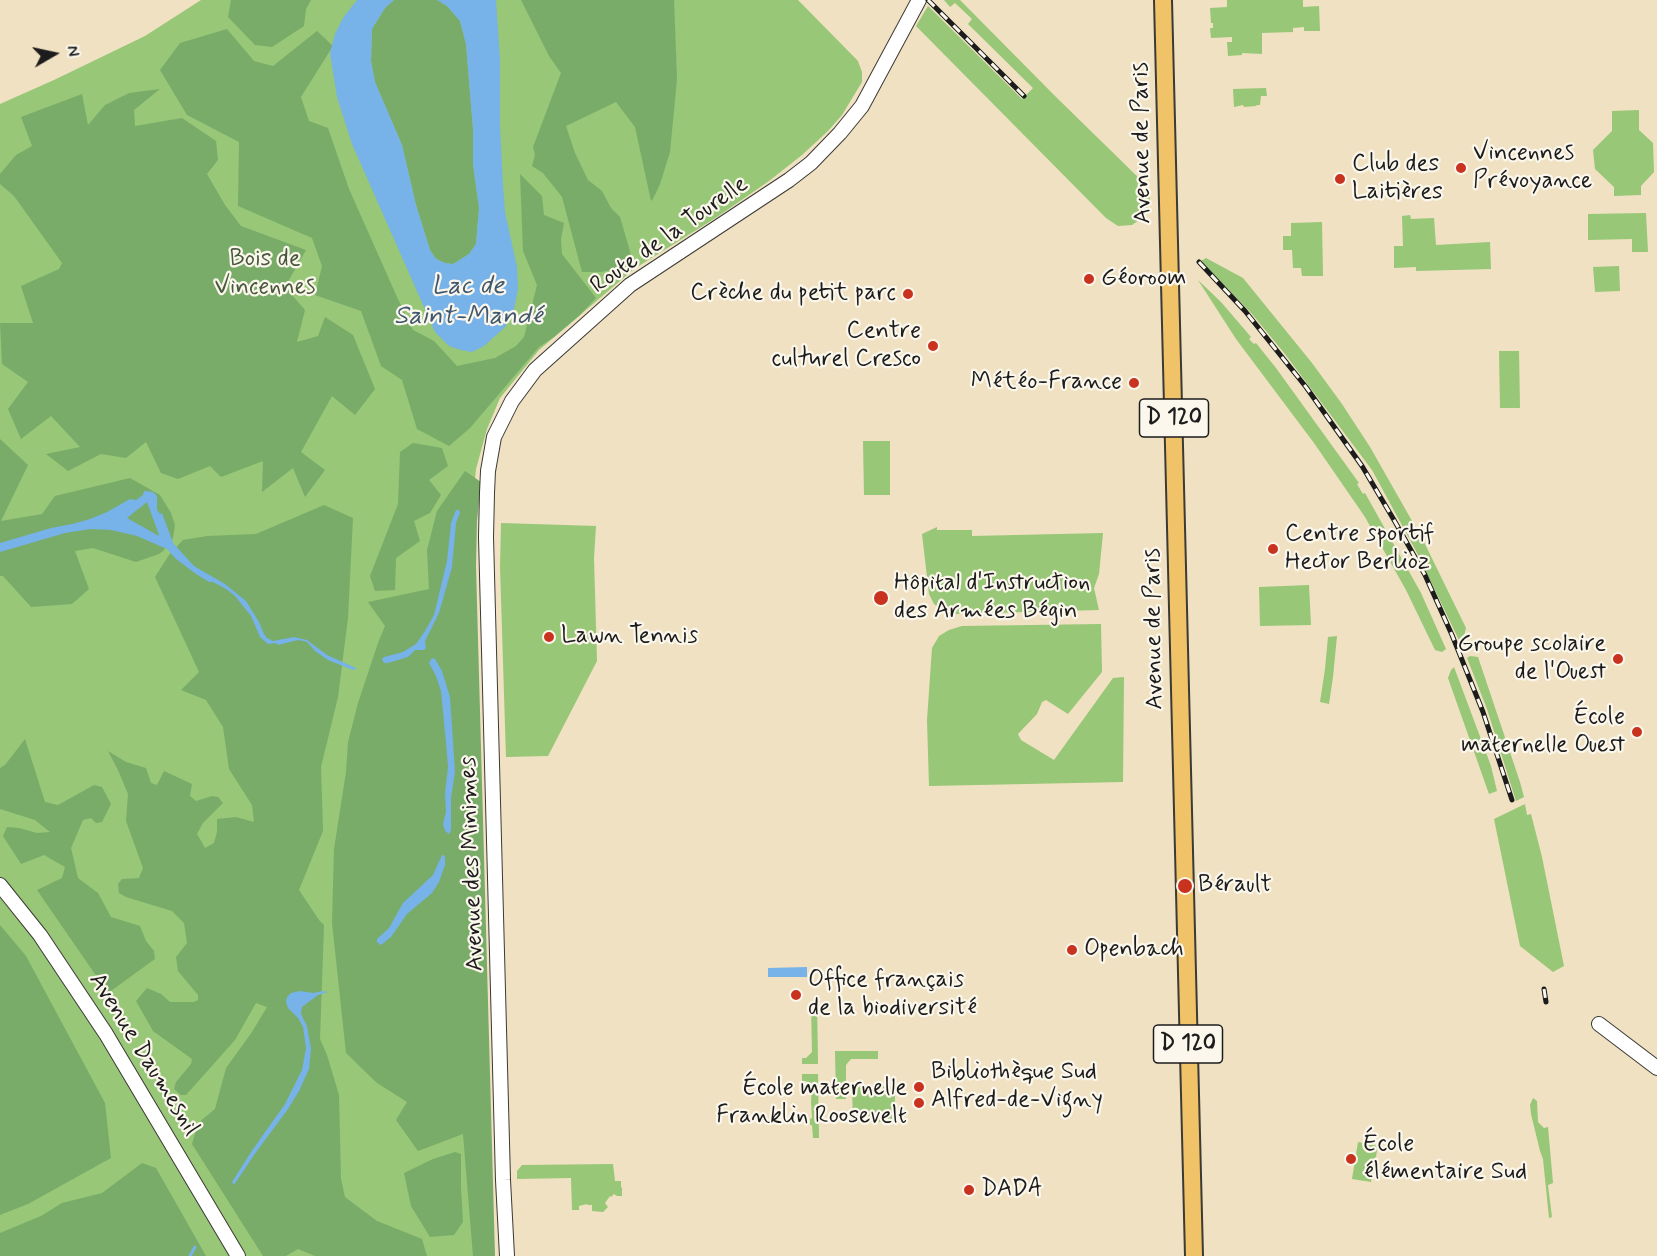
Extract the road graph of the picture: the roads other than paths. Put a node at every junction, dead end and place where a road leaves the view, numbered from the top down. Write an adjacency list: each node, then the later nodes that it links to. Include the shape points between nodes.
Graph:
1 (919, 0): 3 (street, Route de la Tourelle, via 862,106 811,163 632,283 535,370 498,427)
2 (1164, 0): 9 (main road, Avenue de Paris / D 120)
3 (488, 471): 8 (street, Avenue des Minimes, via 486,537)
4 (0, 885): 7 (street, Avenue Daumesnil, via 106,1034)
5 (1599, 1024): 6 (street)
6 (1657, 1068)
7 (238, 1256)
8 (507, 1256)
9 (1194, 1256)

